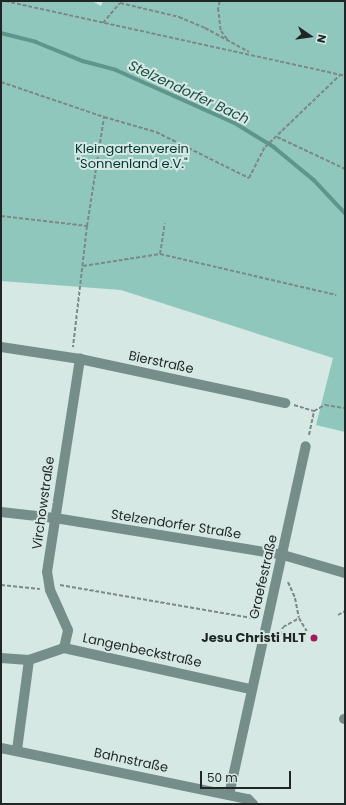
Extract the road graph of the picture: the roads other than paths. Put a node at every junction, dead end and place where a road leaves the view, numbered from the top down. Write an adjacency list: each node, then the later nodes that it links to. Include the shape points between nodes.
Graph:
1 (1, 347): 2 (street, Bierstraße)
2 (76, 358): 3 (street, Bierstraße); 6 (street, Virchowstraße)
3 (285, 403)
4 (306, 446): 7 (street, Graefestraße)
5 (1, 512): 6 (street, Stelzendorfer Straße)
6 (55, 518): 7 (street, Stelzendorfer Straße); 9 (street, Virchowstraße, via 48,572 50,590 68,630)
7 (283, 555): 8 (street, Stelzendorfer Straße); 12 (street, Graefestraße)
8 (345, 573)
9 (64, 648): 11 (street, Langenbeckstraße); 12 (street, Langenbeckstraße)
10 (1, 658): 11 (street)
11 (29, 660): 14 (street)
12 (251, 689): 15 (street, Graefestraße)
13 (1, 748): 14 (street, Bahnstraße)
14 (17, 750): 15 (street, Bahnstraße)
15 (229, 795): 16 (street, Bahnstraße, via 248,799)
16 (253, 804)

